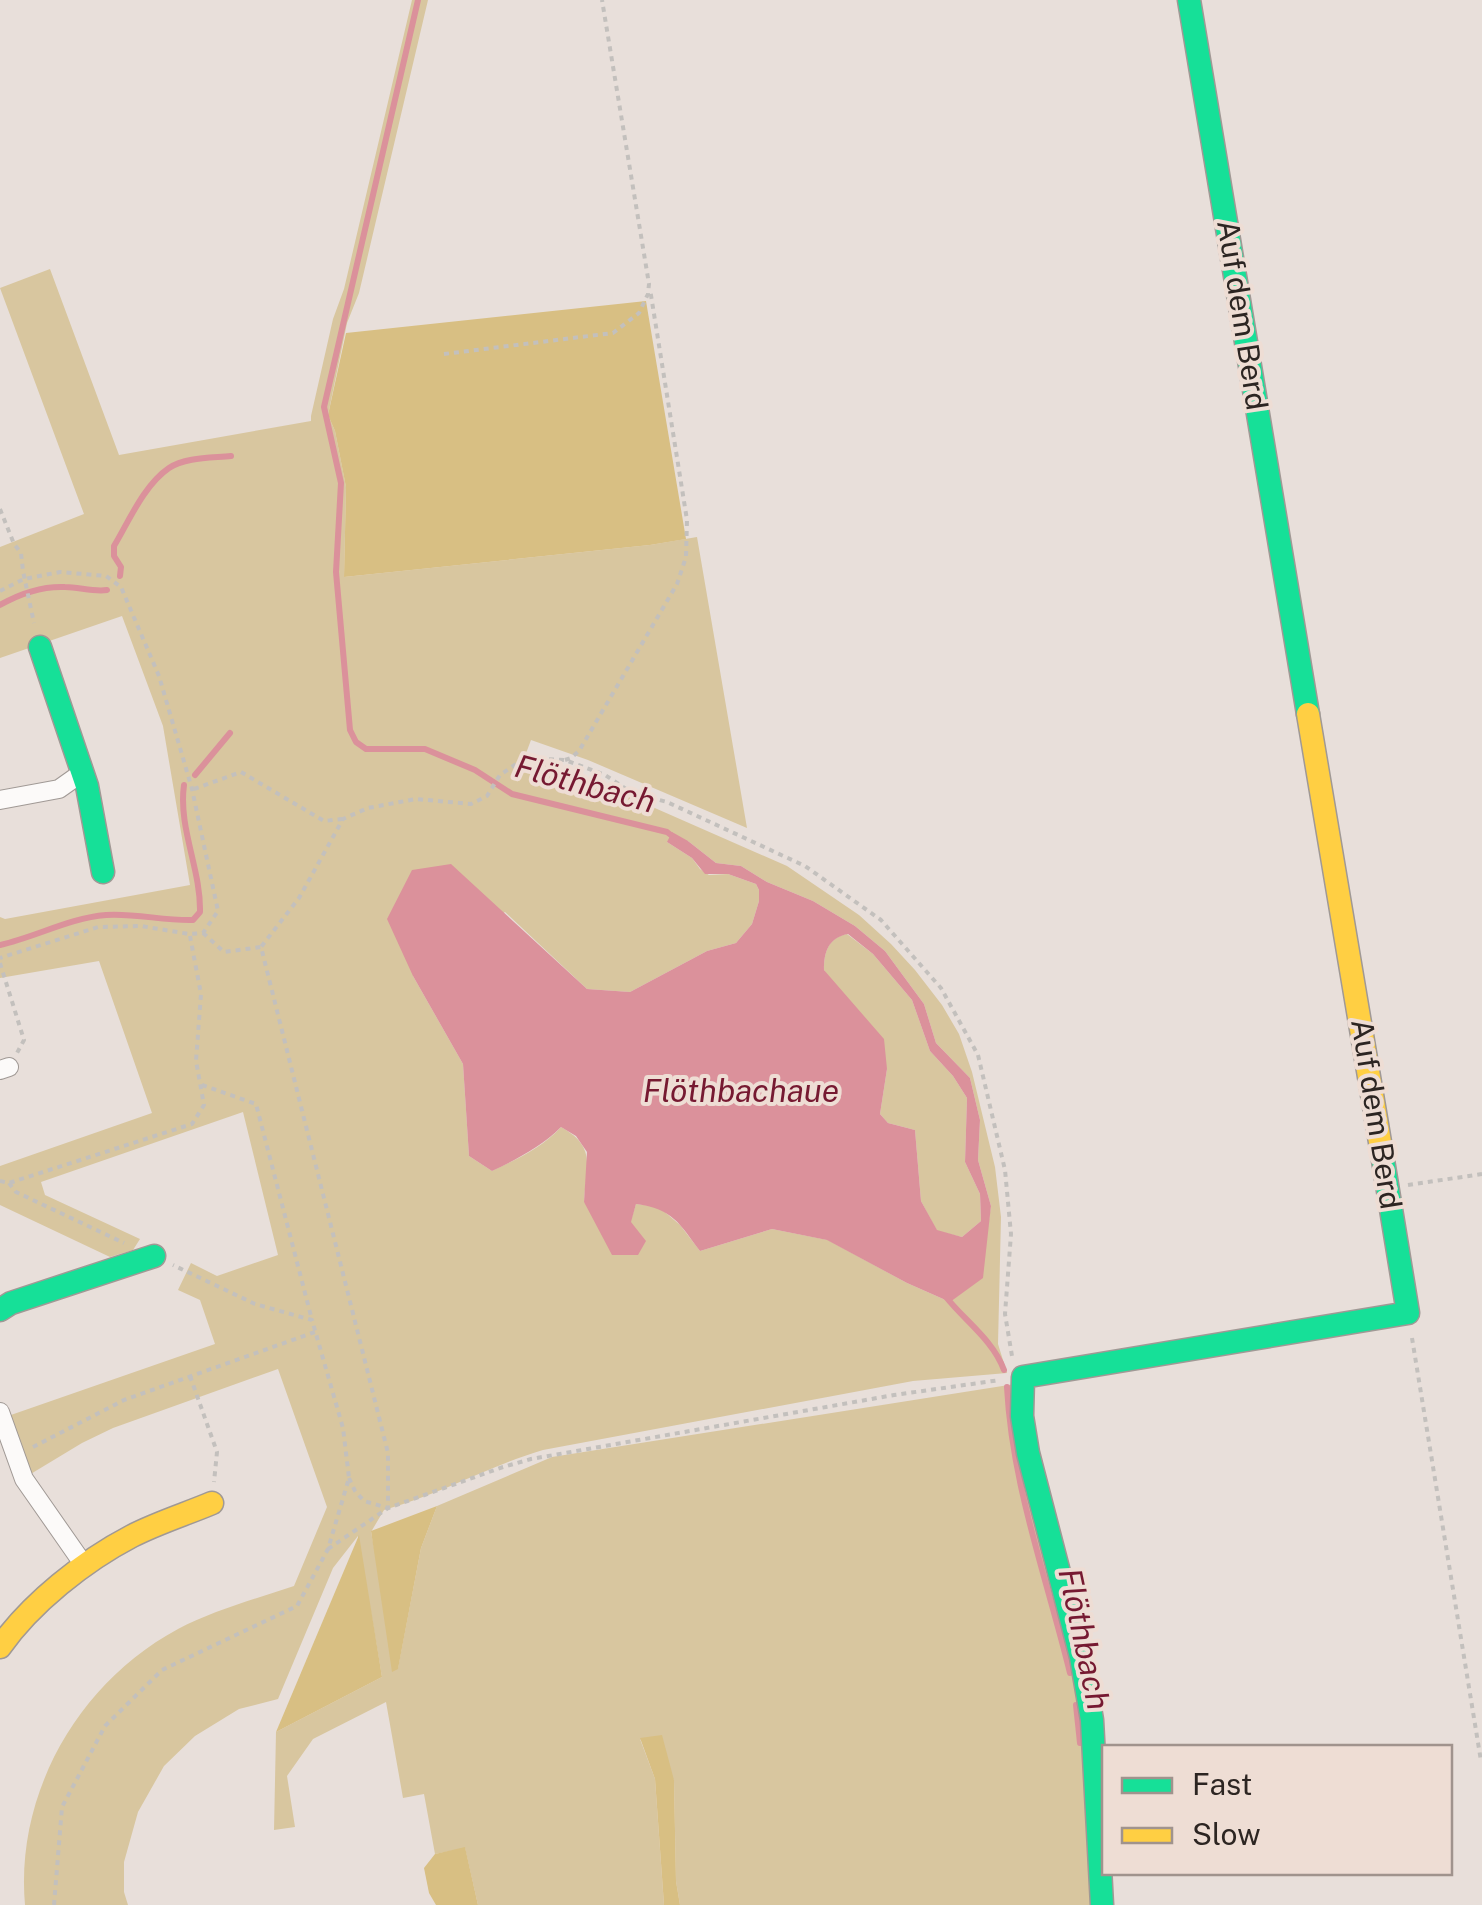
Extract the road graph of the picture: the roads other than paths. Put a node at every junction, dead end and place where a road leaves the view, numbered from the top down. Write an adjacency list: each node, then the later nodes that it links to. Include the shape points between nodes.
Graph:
1 (1189, 0): 12 (street, Auf dem Berd, via 1408,1313 1022,1377 1028,1453 1092,1720)
2 (40, 648): 3 (street)
3 (83, 772): 4 (street, via 59,789); 5 (street)
4 (0, 800)
5 (103, 872)
6 (154, 1256): 7 (street)
7 (0, 1310)
8 (0, 1412): 10 (street, via 27,1484)
9 (212, 1503): 10 (street, via 133,1535)
10 (84, 1565): 11 (street)
11 (0, 1646)
12 (1102, 1905)

